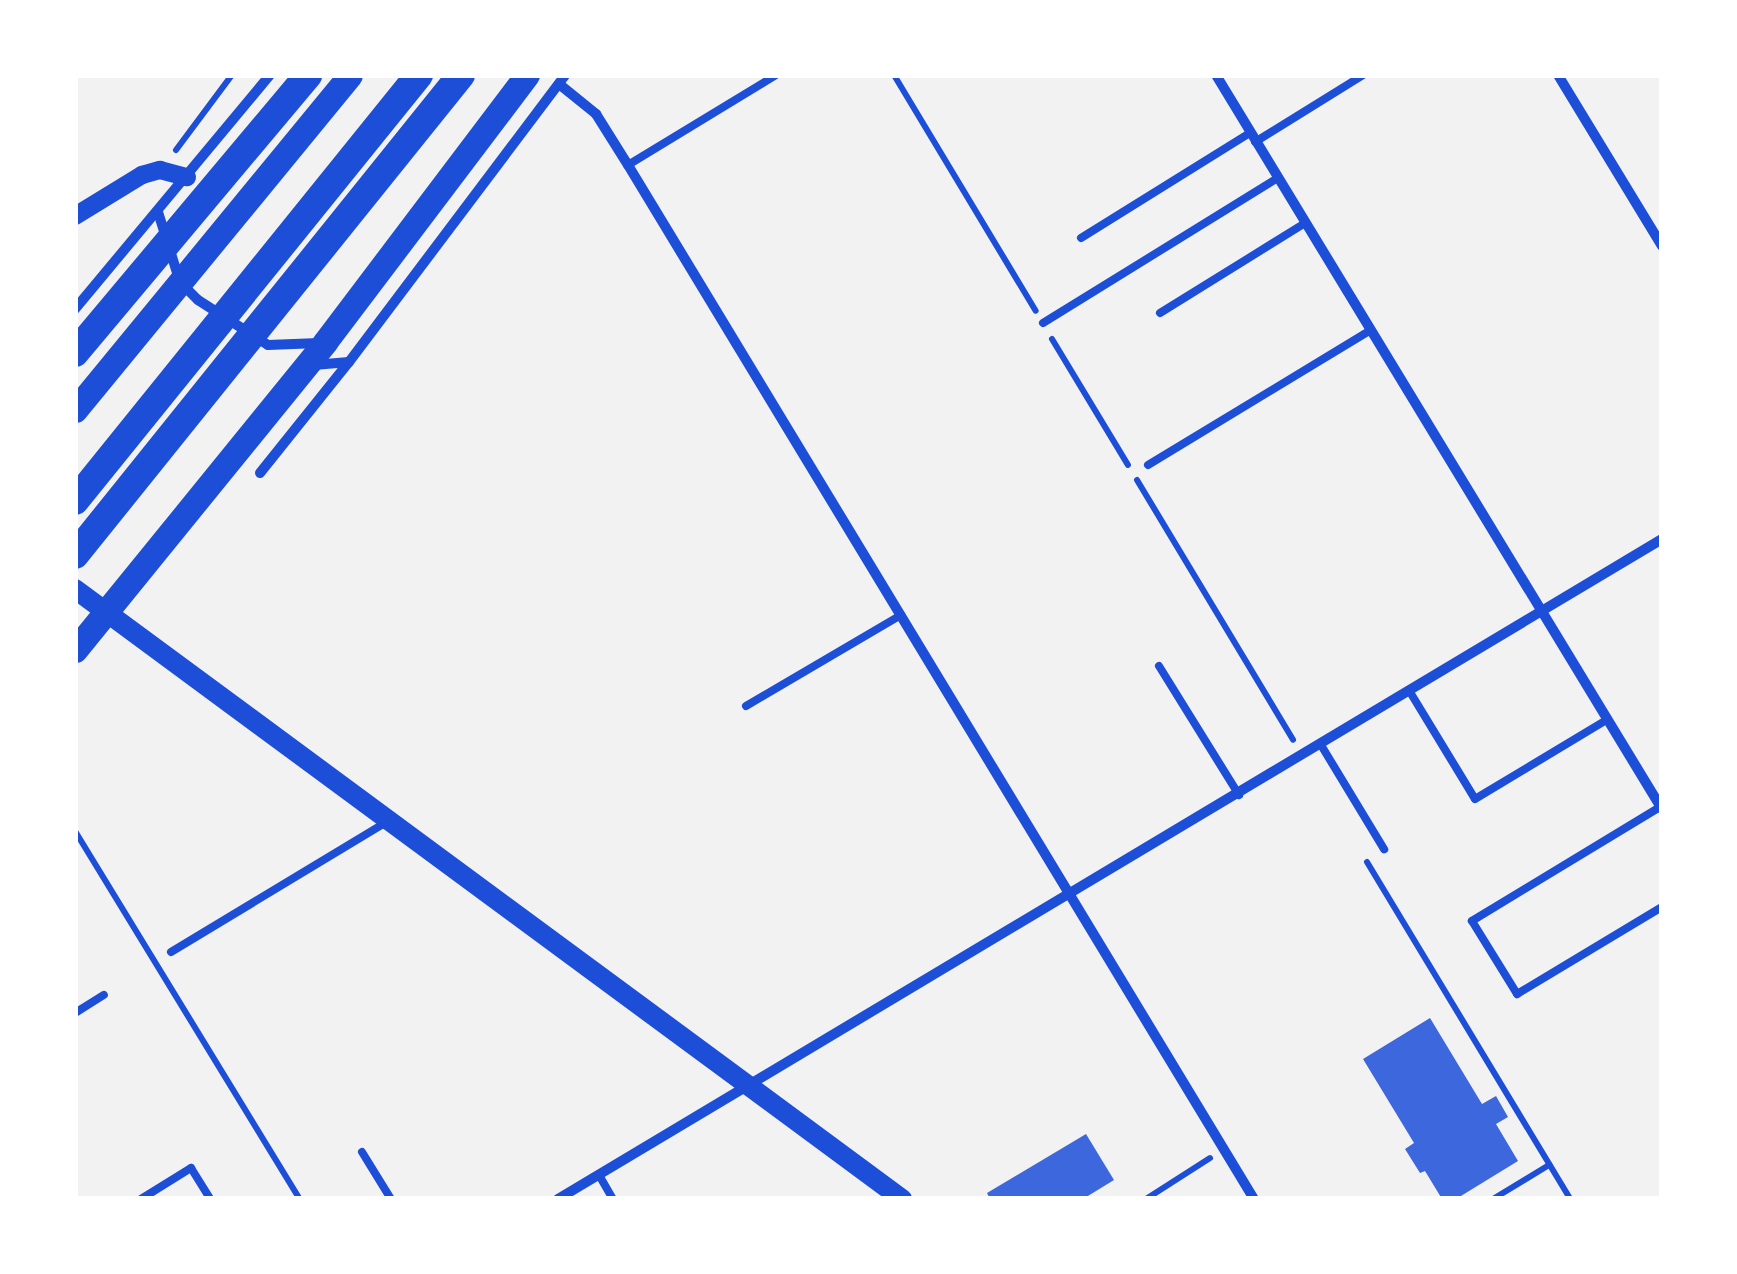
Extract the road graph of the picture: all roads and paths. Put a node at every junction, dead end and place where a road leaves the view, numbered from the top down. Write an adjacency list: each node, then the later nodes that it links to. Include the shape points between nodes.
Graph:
1 (270, 75): 15 (street)
2 (308, 75): 27 (highway)
3 (350, 75): 30 (highway)
4 (420, 75): 33 (highway)
5 (462, 75): 35 (highway)
6 (527, 75): 26 (highway)
7 (776, 75): 14 (lane)
8 (894, 75): 24 (path)
9 (1216, 75): 13 (street)
10 (1363, 75): 13 (lane)
11 (1558, 75): 21 (street)
12 (562, 79): 14 (street, via 596,114); 28 (street)
13 (1253, 137): 16 (street); 20 (lane)
14 (628, 165): 39 (street)
15 (187, 177): 17 (street); 18 (street, via 160,170 142,175)
16 (1278, 178): 19 (street); 24 (lane)
17 (158, 212): 22 (street); 26 (street, via 180,282 198,300 268,345)
18 (75, 216)
19 (1306, 223): 23 (lane); 25 (street)
20 (1081, 238)
21 (1662, 246)
22 (75, 310)
23 (1160, 313)
24 (1043, 323): 46 (path)
25 (1371, 330): 31 (lane); 37 (street)
26 (325, 342): 29 (highway)
27 (75, 353)
28 (348, 362): 29 (street); 32 (street)
29 (307, 365): 38 (highway)
30 (75, 410)
31 (1148, 466)
32 (260, 473)
33 (75, 501)
34 (1662, 539): 37 (street)
35 (75, 555)
36 (75, 588): 38 (main road)
37 (1543, 611): 42 (street); 44 (street)
38 (108, 612): 40 (highway); 49 (main road)
39 (900, 615): 43 (lane); 53 (street)
40 (75, 650)
41 (1160, 666): 47 (lane)
42 (1410, 692): 44 (lane, via 1475,799); 45 (street)
43 (746, 706)
44 (1608, 719): 48 (street)
45 (1321, 745): 46 (street); 52 (lane)
46 (1303, 756): 47 (street)
47 (1239, 795): 53 (street)
48 (1661, 808): 54 (lane, via 1472,921 1517,994)
49 (391, 820): 55 (lane); 58 (main road)
50 (75, 831): 65 (path)
51 (1358, 848): 61 (path)
52 (1384, 848)
53 (1069, 898): 58 (street); 59 (street)
54 (1662, 907)
55 (171, 952)
56 (104, 995): 57 (lane)
57 (75, 1013)
58 (751, 1088): 62 (street); 69 (main road)
59 (1224, 1149): 70 (path); 71 (street)
60 (362, 1152): 66 (lane)
61 (1549, 1165): 72 (path); 73 (path)
62 (599, 1175): 67 (street); 68 (lane)
63 (141, 1199): 64 (lane, via 191,1168)
64 (210, 1199)
65 (300, 1199)
66 (391, 1199)
67 (558, 1199)
68 (613, 1199)
69 (902, 1199)
70 (1146, 1199)
71 (1254, 1199)
72 (1493, 1199)
73 (1570, 1199)

